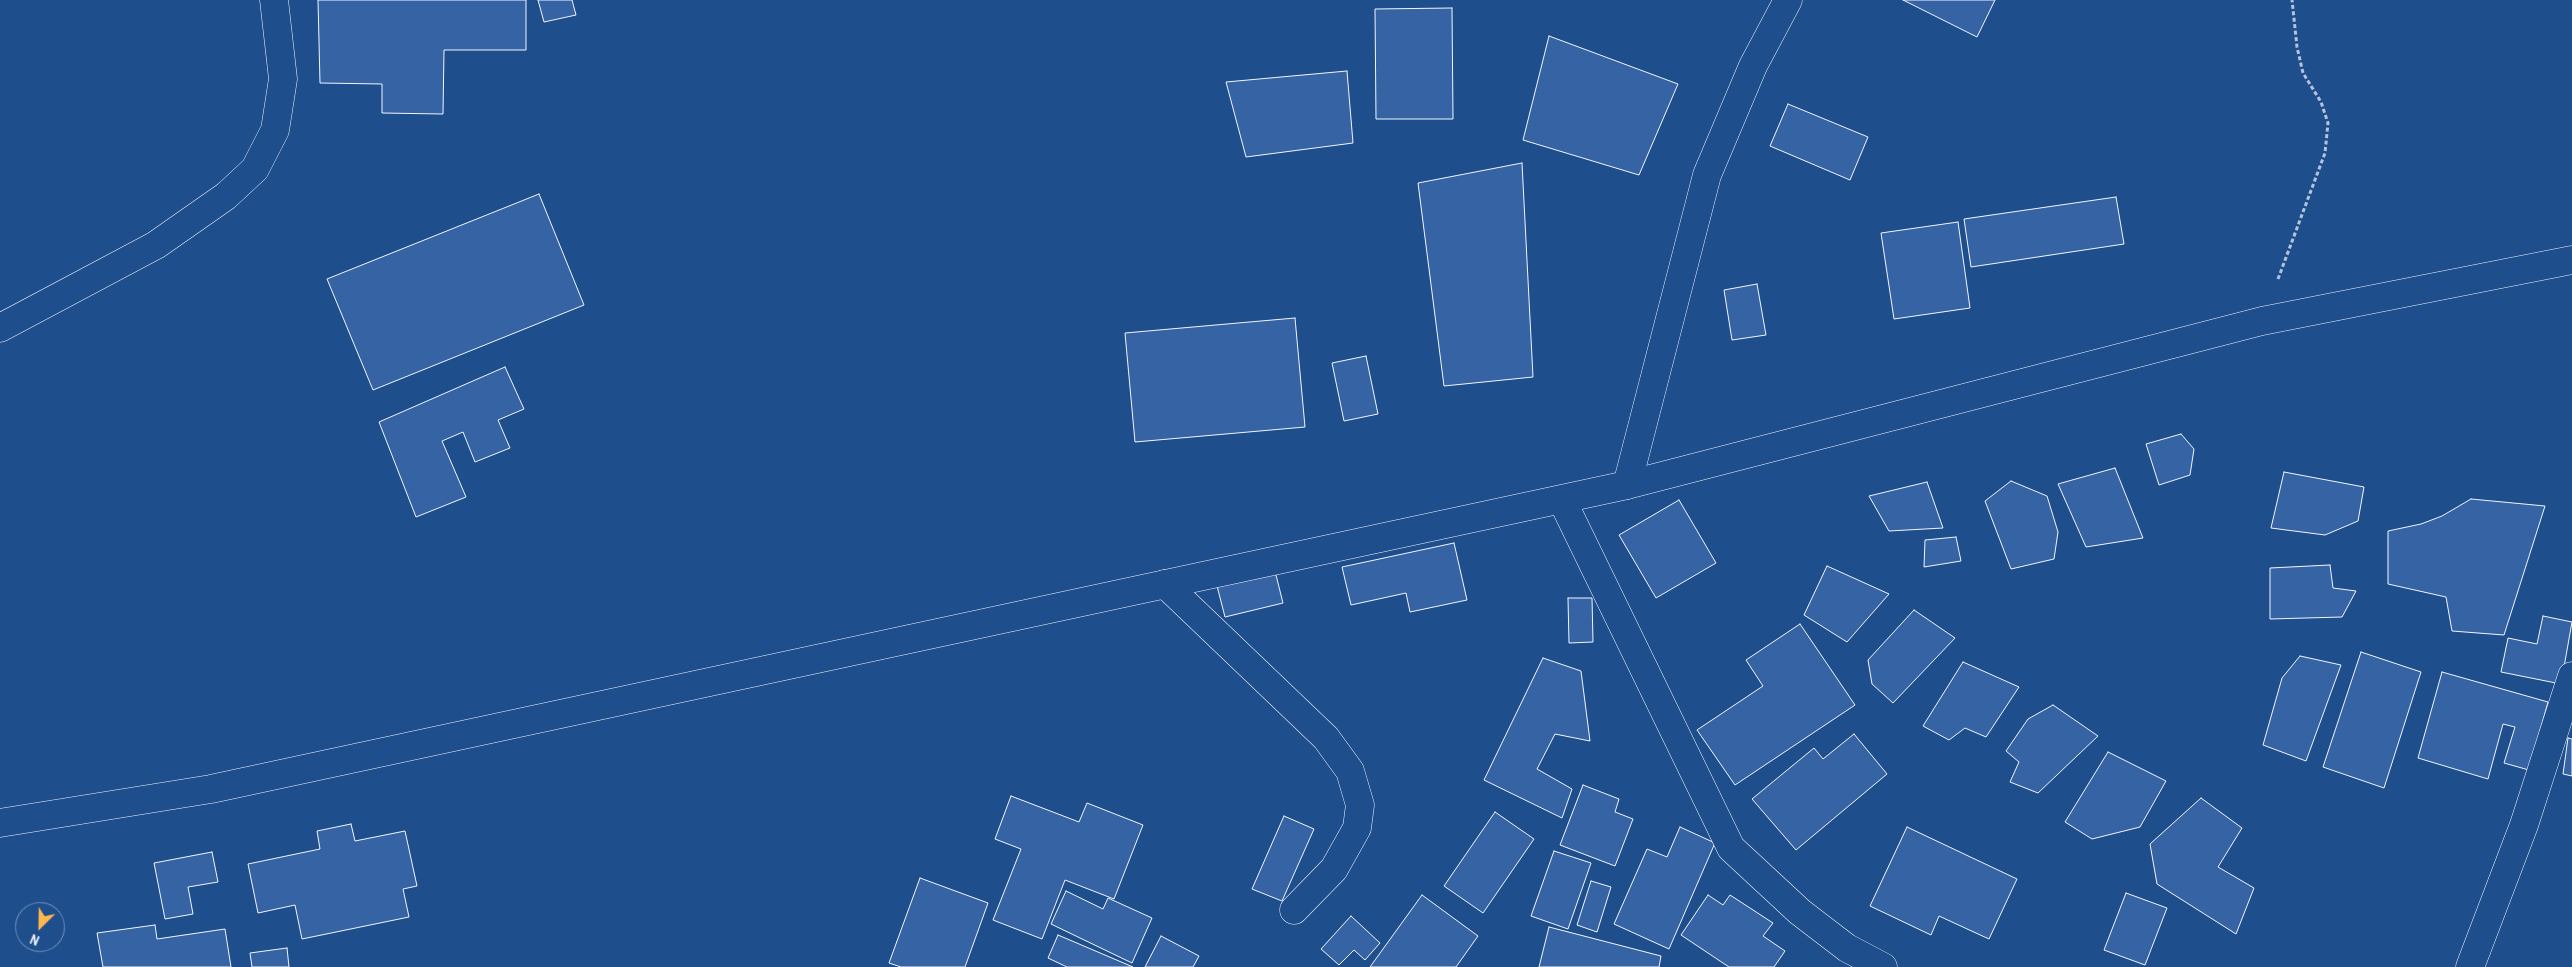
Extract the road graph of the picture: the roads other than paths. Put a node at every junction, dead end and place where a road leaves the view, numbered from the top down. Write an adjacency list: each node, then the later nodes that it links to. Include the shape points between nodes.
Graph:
1 (274, 0): 4 (street, via 283,80 274,130 255,169 226,196 156,245)
2 (1788, 0): 5 (street, via 1753,66 1707,175)
3 (2572, 260): 5 (street, via 2262,321)
4 (0, 328)
5 (1627, 485): 6 (street)
6 (1562, 500): 7 (street); 11 (street, via 1731,848 1808,918 1847,948)
7 (1165, 584): 9 (street, via 211,789); 10 (street, via 1326,738 1350,771 1360,805 1357,828 1334,869)
8 (2572, 676): 12 (street, via 2524,825)
9 (0, 824)
10 (1294, 910)
11 (1882, 967)
12 (2470, 967)

